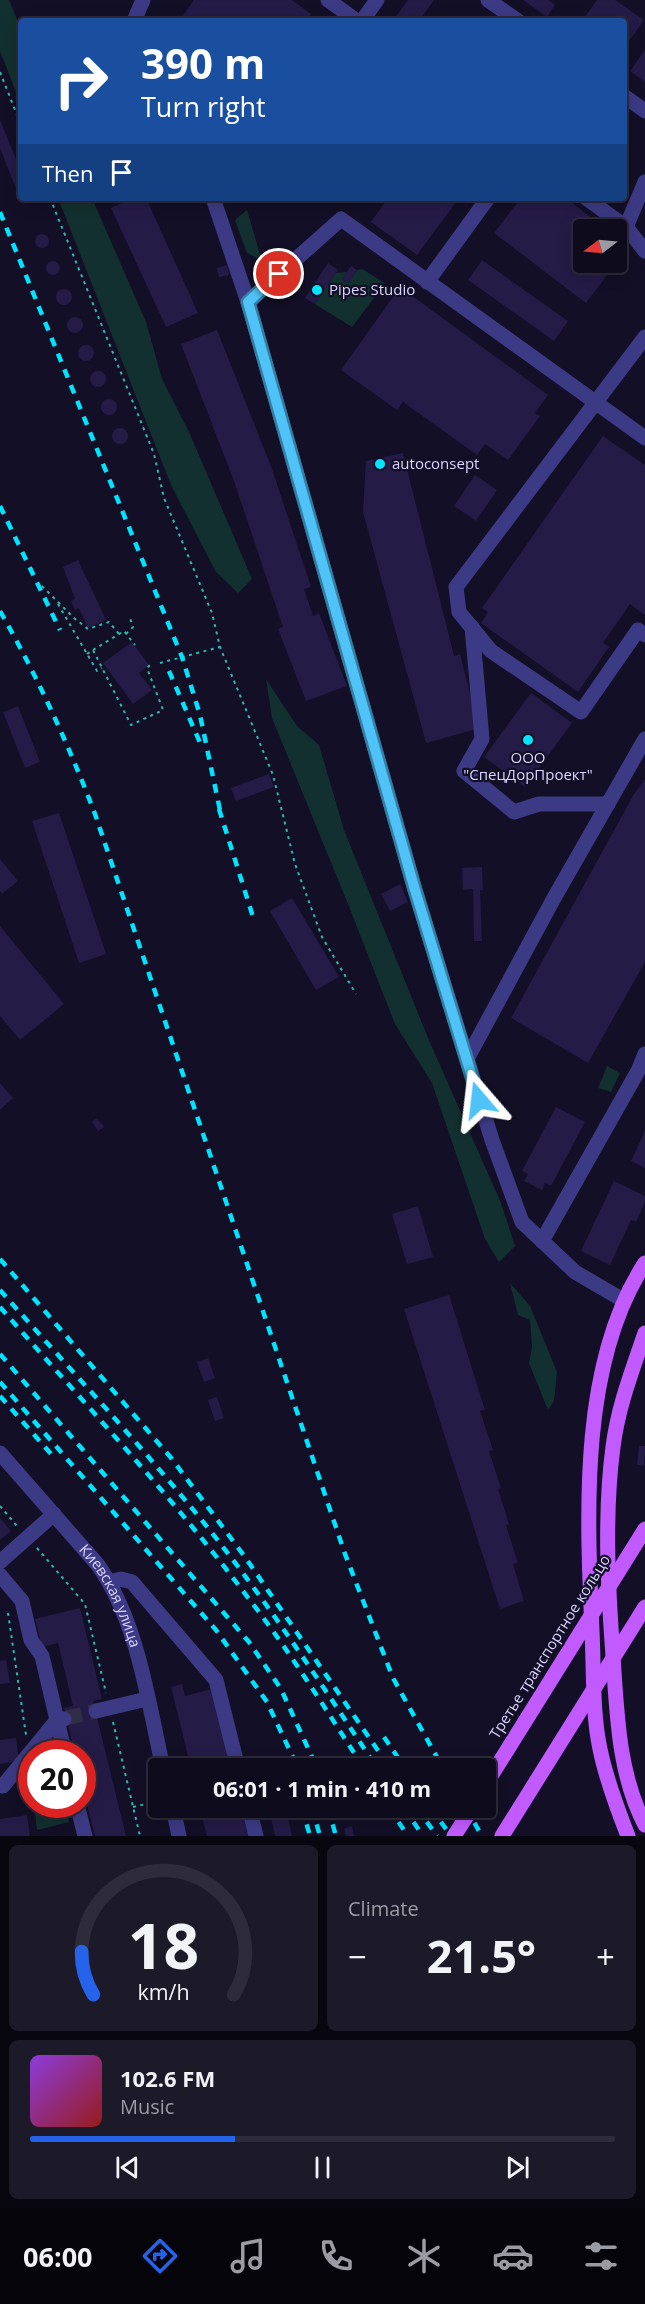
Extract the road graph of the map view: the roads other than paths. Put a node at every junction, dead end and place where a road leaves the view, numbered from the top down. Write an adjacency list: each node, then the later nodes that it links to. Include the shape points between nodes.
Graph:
1 (143, 0): 5 (street)
2 (328, 0): 6 (street)
3 (377, 0): 7 (street)
4 (488, 0): 8 (street)
5 (135, 18)
6 (353, 18)
7 (364, 18)
8 (514, 18)
9 (627, 98): 10 (street)
10 (645, 111)
11 (645, 182): 16 (street)
12 (214, 201): 20 (street)
13 (486, 201): 19 (street)
14 (590, 201): 15 (street)
15 (615, 219)
16 (627, 225)
17 (627, 228): 18 (street)
18 (645, 251)
19 (427, 282): 20 (street, via 341,219); 22 (street)
20 (248, 302): 29 (street)
21 (645, 337): 22 (street)
22 (596, 404): 23 (street); 24 (street, via 456,587 459,612)
23 (645, 438)
24 (472, 627): 25 (street, via 491,651 581,712 638,630); 27 (street, via 483,740 464,771 514,812 539,804)
25 (645, 635)
26 (645, 740): 27 (street)
27 (608, 804): 29 (street)
28 (645, 1054): 31 (street)
29 (467, 1059): 32 (street, via 522,1222)
30 (645, 1081): 31 (street)
31 (626, 1092): 32 (street)
32 (542, 1241): 34 (street, via 574,1272)
33 (645, 1263): 34 (main road)
34 (623, 1300): 61 (main road, via 603,1370 589,1510 600,1748)
35 (645, 1333): 55 (main road, via 621,1402 613,1448 609,1605 623,1764)
36 (0, 1453): 37 (street, Киевская улица)
37 (54, 1514): 39 (street); 41 (street, Киевская улица)
38 (645, 1529): 49 (main road, Третье транспортное кольцо, bridge)
39 (0, 1562)
40 (0, 1575): 45 (street, via 22,1601 32,1640 42,1656)
41 (110, 1582): 43 (street, Киевская улица, via 126,1616); 48 (street, via 132,1582 216,1680)
42 (645, 1607): 60 (main road, bridge)
43 (147, 1699): 44 (street); 47 (street, Киевская улица)
44 (103, 1710)
45 (62, 1719): 46 (street); 50 (street)
46 (64, 1740)
47 (161, 1758)
48 (236, 1758)
49 (496, 1768)
50 (3, 1786)
51 (80, 1818): 56 (street)
52 (174, 1818): 57 (street)
53 (252, 1818): 58 (street)
54 (466, 1818): 59 (main road, bridge)
55 (645, 1825)
56 (85, 1836)
57 (179, 1836)
58 (256, 1836)
59 (454, 1836)
60 (502, 1836)
61 (628, 1836)

